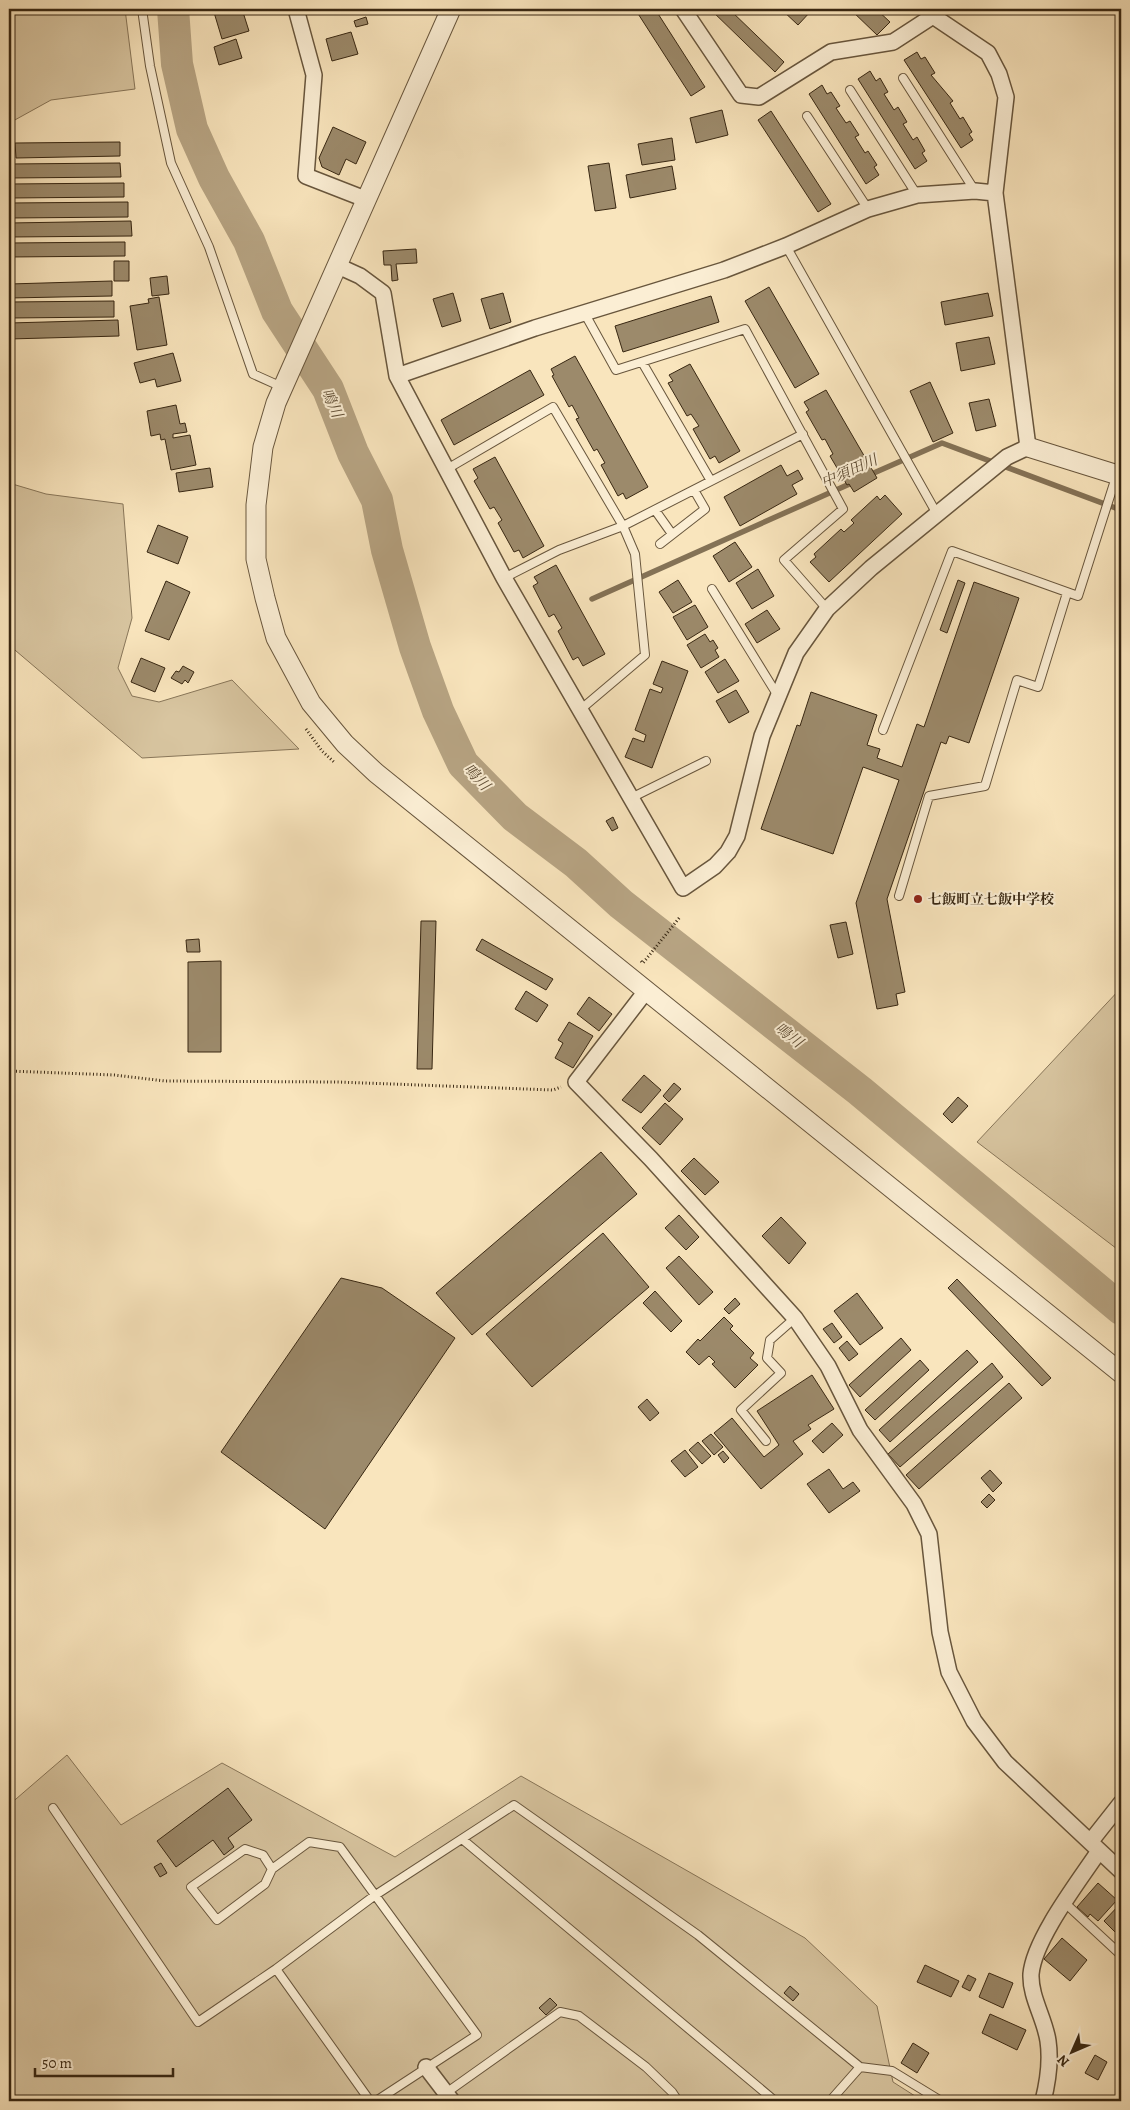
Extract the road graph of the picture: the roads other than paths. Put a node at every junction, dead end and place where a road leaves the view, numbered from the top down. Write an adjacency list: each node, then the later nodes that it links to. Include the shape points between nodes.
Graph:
1 (142, 9): 19 (lane, via 150,66 171,163 209,247 253,374)
2 (296, 9): 12 (street, via 314,74 306,176)
3 (451, 9): 12 (street)
4 (683, 9): 5 (street, via 741,95 759,97 831,52 893,42)
5 (931, 13): 10 (street, via 988,53 999,74 1006,97)
6 (903, 78): 9 (lane)
7 (850, 90): 11 (lane)
8 (807, 116): 13 (lane)
9 (975, 191): 10 (street); 11 (street)
10 (995, 193): 21 (street)
11 (917, 195): 13 (street)
12 (365, 199): 15 (street)
13 (868, 209): 14 (street)
14 (786, 246): 16 (street, via 724,270); 27 (lane)
15 (338, 266): 18 (street, via 360,276 384,293); 19 (street)
16 (585, 314): 17 (lane, via 616,370); 18 (street)
17 (642, 362): 20 (lane, via 745,329); 24 (lane)
18 (397, 376): 22 (street)
19 (286, 381): 41 (street, via 263,447 256,506 256,559 276,638 311,703 345,744 376,773)
20 (803, 434): 24 (lane); 34 (lane, via 843,508 784,560)
21 (1028, 447): 23 (street); 27 (street, via 1007,457)
22 (446, 469): 28 (lane, via 553,406); 31 (street)
23 (1119, 475): 33 (lane, via 1078,596)
24 (711, 481): 25 (lane)
25 (694, 490): 26 (lane); 29 (lane, via 705,509)
26 (655, 510): 28 (lane); 29 (lane)
27 (937, 514): 34 (street)
28 (623, 526): 31 (lane, via 559,550); 36 (lane, via 635,554 645,655)
29 (672, 534): 30 (lane)
30 (660, 544)
31 (504, 578): 36 (street)
32 (712, 589): 35 (lane)
33 (1067, 593): 37 (lane, via 952,551); 40 (lane, via 1038,686 1017,680 985,786 929,796)
34 (827, 609): 35 (street, via 796,653)
35 (778, 696): 39 (street, via 762,736 737,836 715,866 682,888)
36 (580, 710): 39 (street)
37 (883, 730)
38 (706, 761): 39 (lane)
39 (631, 798)
40 (899, 896)
41 (646, 991): 42 (street, via 576,1082 651,1159); 43 (street)
42 (795, 1318): 44 (lane, via 770,1340 767,1358 781,1373 740,1410); 48 (street, via 828,1366 860,1430 914,1504 929,1534 940,1632 949,1672 974,1721 1005,1762)
43 (1121, 1373)
44 (766, 1441)
45 (1121, 1803): 48 (street)
46 (53, 1808): 54 (lane, via 198,2022)
47 (462, 1839): 51 (lane); 56 (lane, via 514,1805 698,1935); 61 (lane)
48 (1095, 1846): 50 (street); 52 (street)
49 (272, 1869): 49 (lane, via 263,1855 245,1849 191,1887 217,1920 265,1884); 51 (lane, via 309,1842 340,1847)
50 (1121, 1871)
51 (374, 1896): 54 (lane); 55 (lane, via 476,2035)
52 (1065, 1903): 53 (lane); 64 (street, via 1038,1953 1031,1975 1048,2040 1049,2076)
53 (1121, 1955)
54 (276, 1969): 58 (lane)
55 (426, 2067): 57 (street); 59 (lane)
56 (860, 2067): 62 (lane); 63 (lane, via 892,2071)
57 (449, 2097): 60 (lane, via 560,2012 579,2016 646,2067)
58 (370, 2101)
59 (376, 2101)
60 (678, 2101)
61 (774, 2101)
62 (830, 2101)
63 (941, 2101)
64 (1043, 2101)

